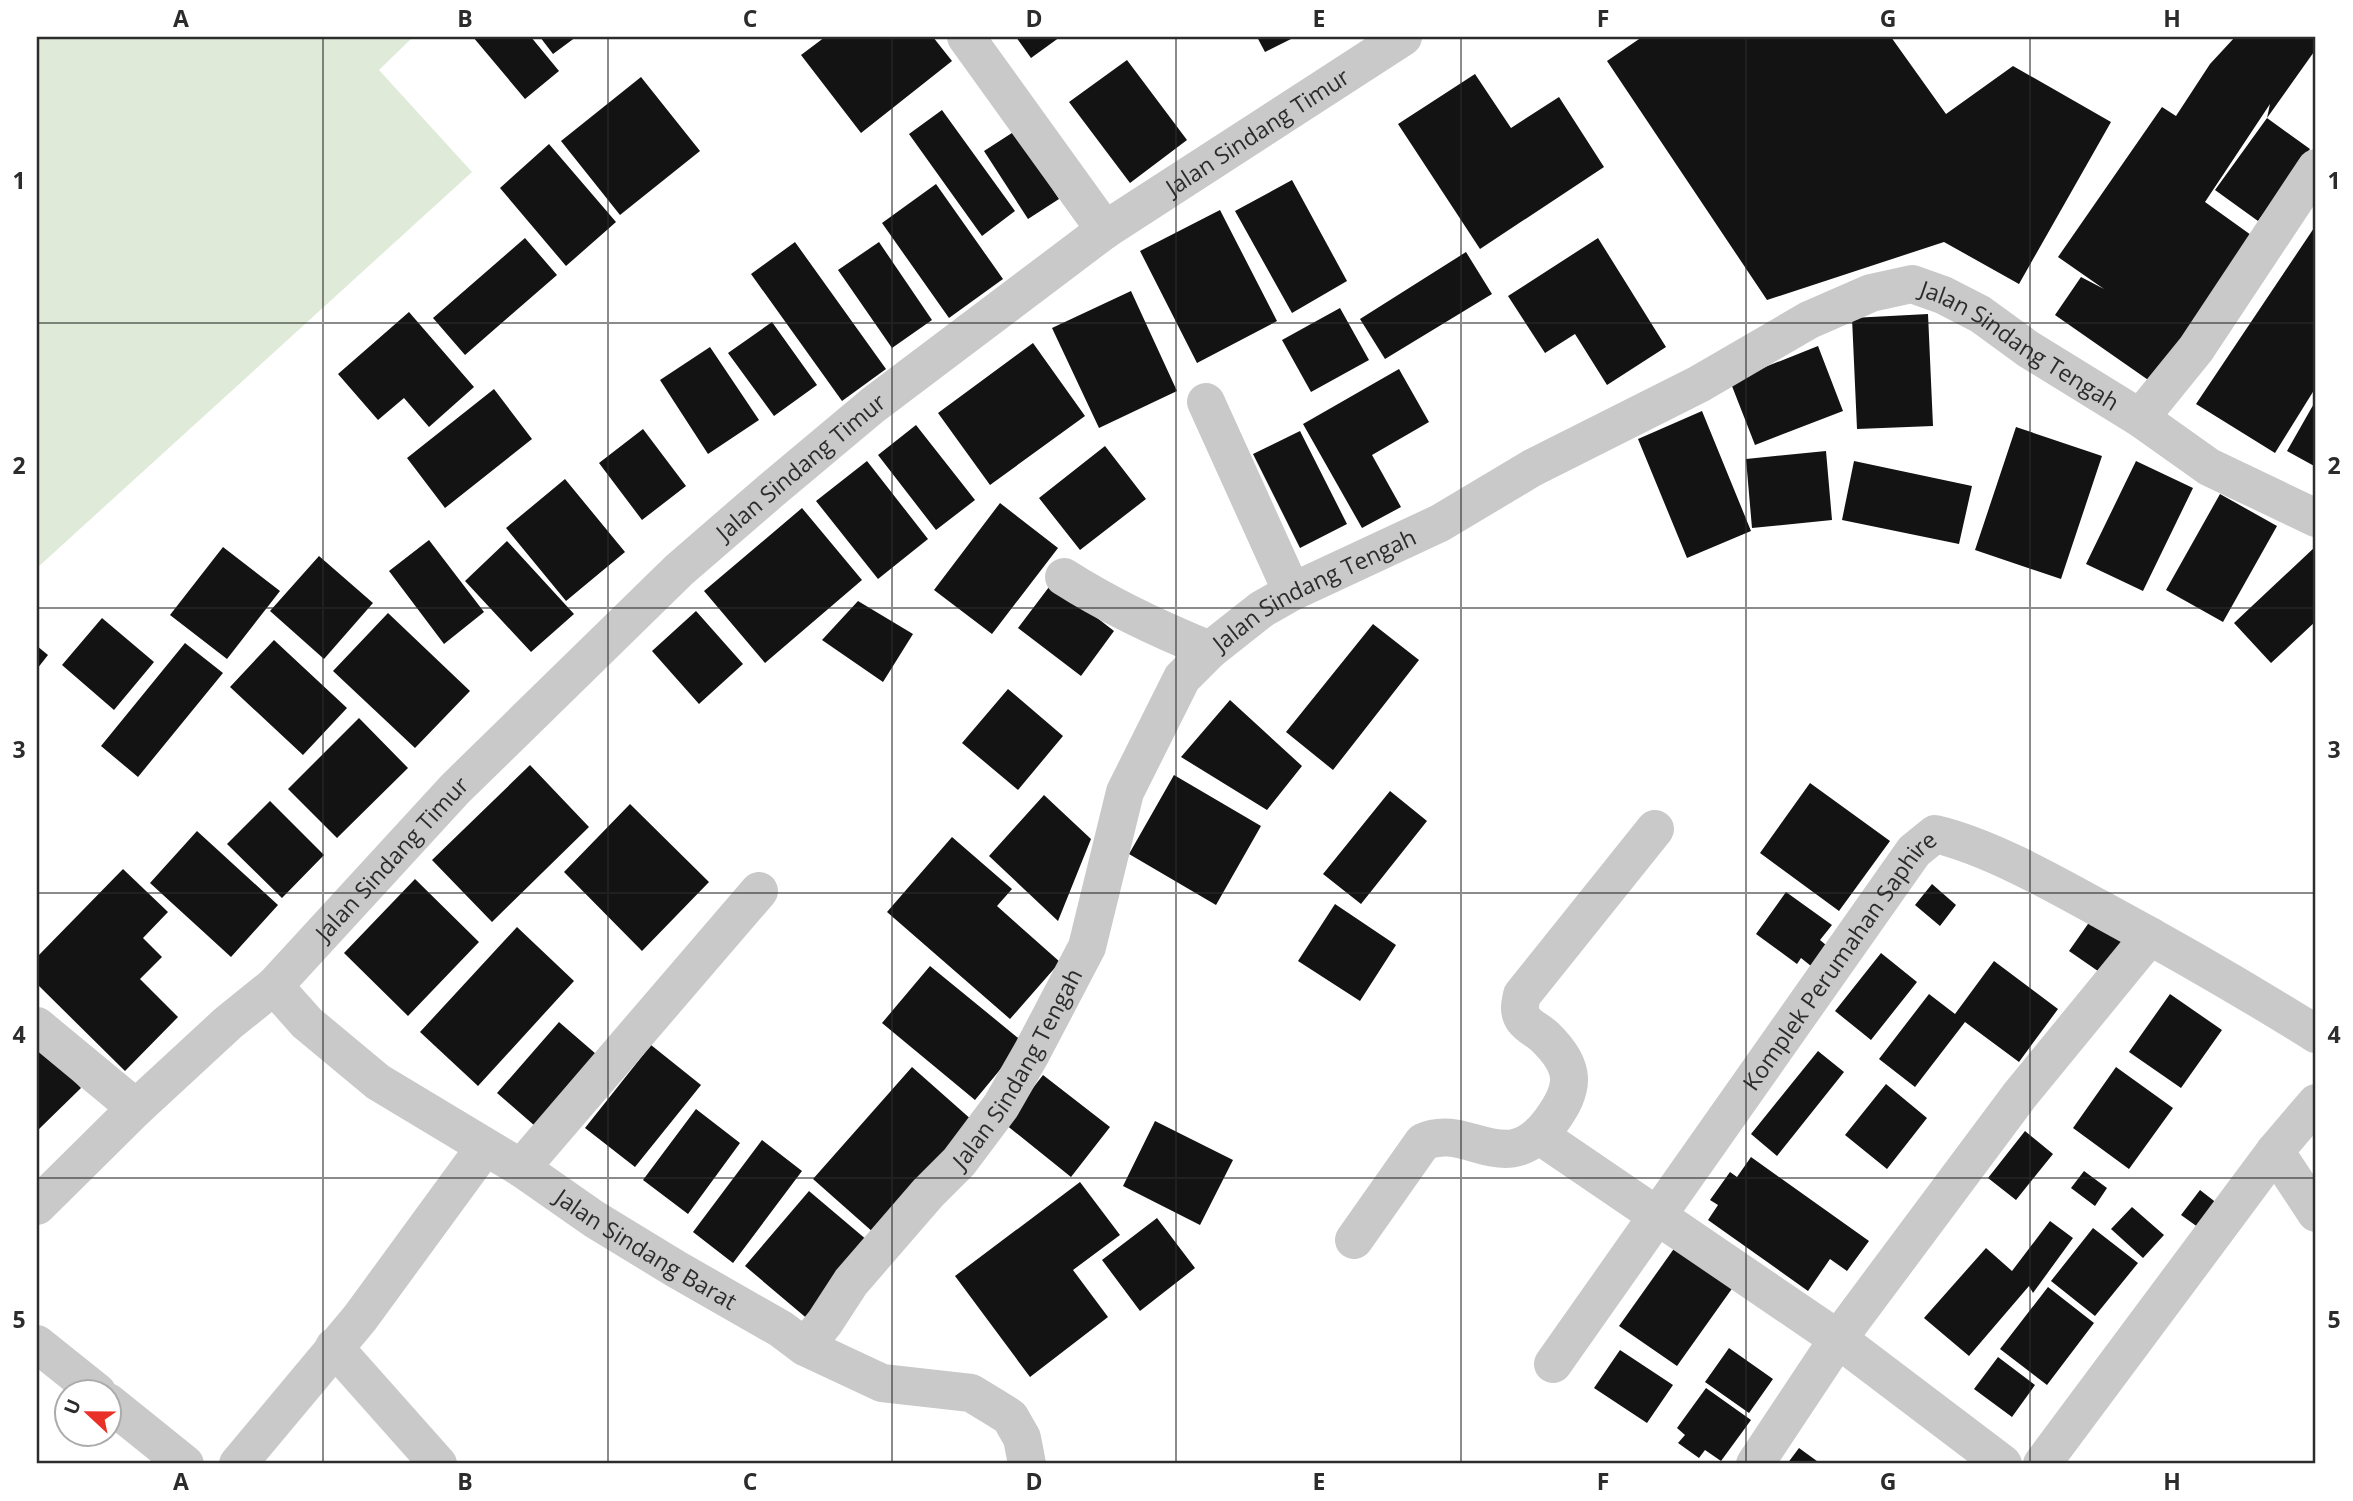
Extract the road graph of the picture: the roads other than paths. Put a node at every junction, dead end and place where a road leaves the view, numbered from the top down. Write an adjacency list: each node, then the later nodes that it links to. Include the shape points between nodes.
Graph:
1 (966, 37): 4 (street)
2 (1403, 37): 4 (street, Jalan Sindang Timur)
3 (2316, 168): 6 (street, Jalan Sindang Tengah, via 2196,349)
4 (1105, 230): 14 (street, Jalan Sindang Timur, via 873,405 679,570 455,789)
5 (1206, 402): 9 (street)
6 (2140, 418): 7 (street, Jalan Sindang Tengah, via 2208,467); 9 (street, Jalan Sindang Tengah, via 1980,314 1912,284 1871,293 1809,320 1699,384 1532,468 1440,523)
7 (2316, 517)
8 (1064, 576): 10 (street, via 1152,627)
9 (1292, 592): 10 (street, Jalan Sindang Tengah)
10 (1209, 650): 30 (street, Jalan Sindang Tengah, via 1182,678 1125,792 1087,947 1001,1106 960,1162 850,1282)
11 (1655, 829): 19 (street, via 1522,995 1519,1008 1524,1021 1558,1051 1567,1066 1570,1088)
12 (759, 891): 22 (street)
13 (2150, 936): 16 (street, Komplek Perumahan Saphire); 25 (street, Komplek Perumahan Saphire, via 2058,886 1935,834 1914,851); 27 (street, via 2019,1096)
14 (274, 986): 18 (street, Jalan Sindang Timur); 20 (street, Jalan Sindang Barat, via 307,1023 378,1082)
15 (37, 1026): 18 (street)
16 (2316, 1034)
17 (2316, 1103): 21 (street)
18 (136, 1108): 23 (street, Jalan Sindang Timur)
19 (1540, 1136): 25 (street); 26 (street, via 1524,1147 1502,1149 1435,1137 1423,1142)
20 (485, 1147): 22 (street, Jalan Sindang Barat); 29 (street)
21 (2275, 1151): 24 (street); 40 (street)
22 (521, 1168): 30 (street, Jalan Sindang Barat, via 594,1219)
23 (37, 1206)
24 (2316, 1213)
25 (1659, 1215): 27 (street); 31 (street, Komplek Perumahan Saphire)
26 (1354, 1240)
27 (1838, 1339): 38 (street); 39 (street)
28 (37, 1344): 32 (street)
29 (334, 1347): 35 (street); 36 (street)
30 (805, 1347): 37 (street, Jalan Sindang Barat, via 882,1383 971,1393 1010,1417 1022,1438)
31 (1553, 1364)
32 (80, 1378)
33 (122, 1413): 34 (street)
34 (185, 1464)
35 (238, 1464)
36 (438, 1464)
37 (1027, 1464)
38 (1755, 1464)
39 (2003, 1464)
40 (2042, 1464)

